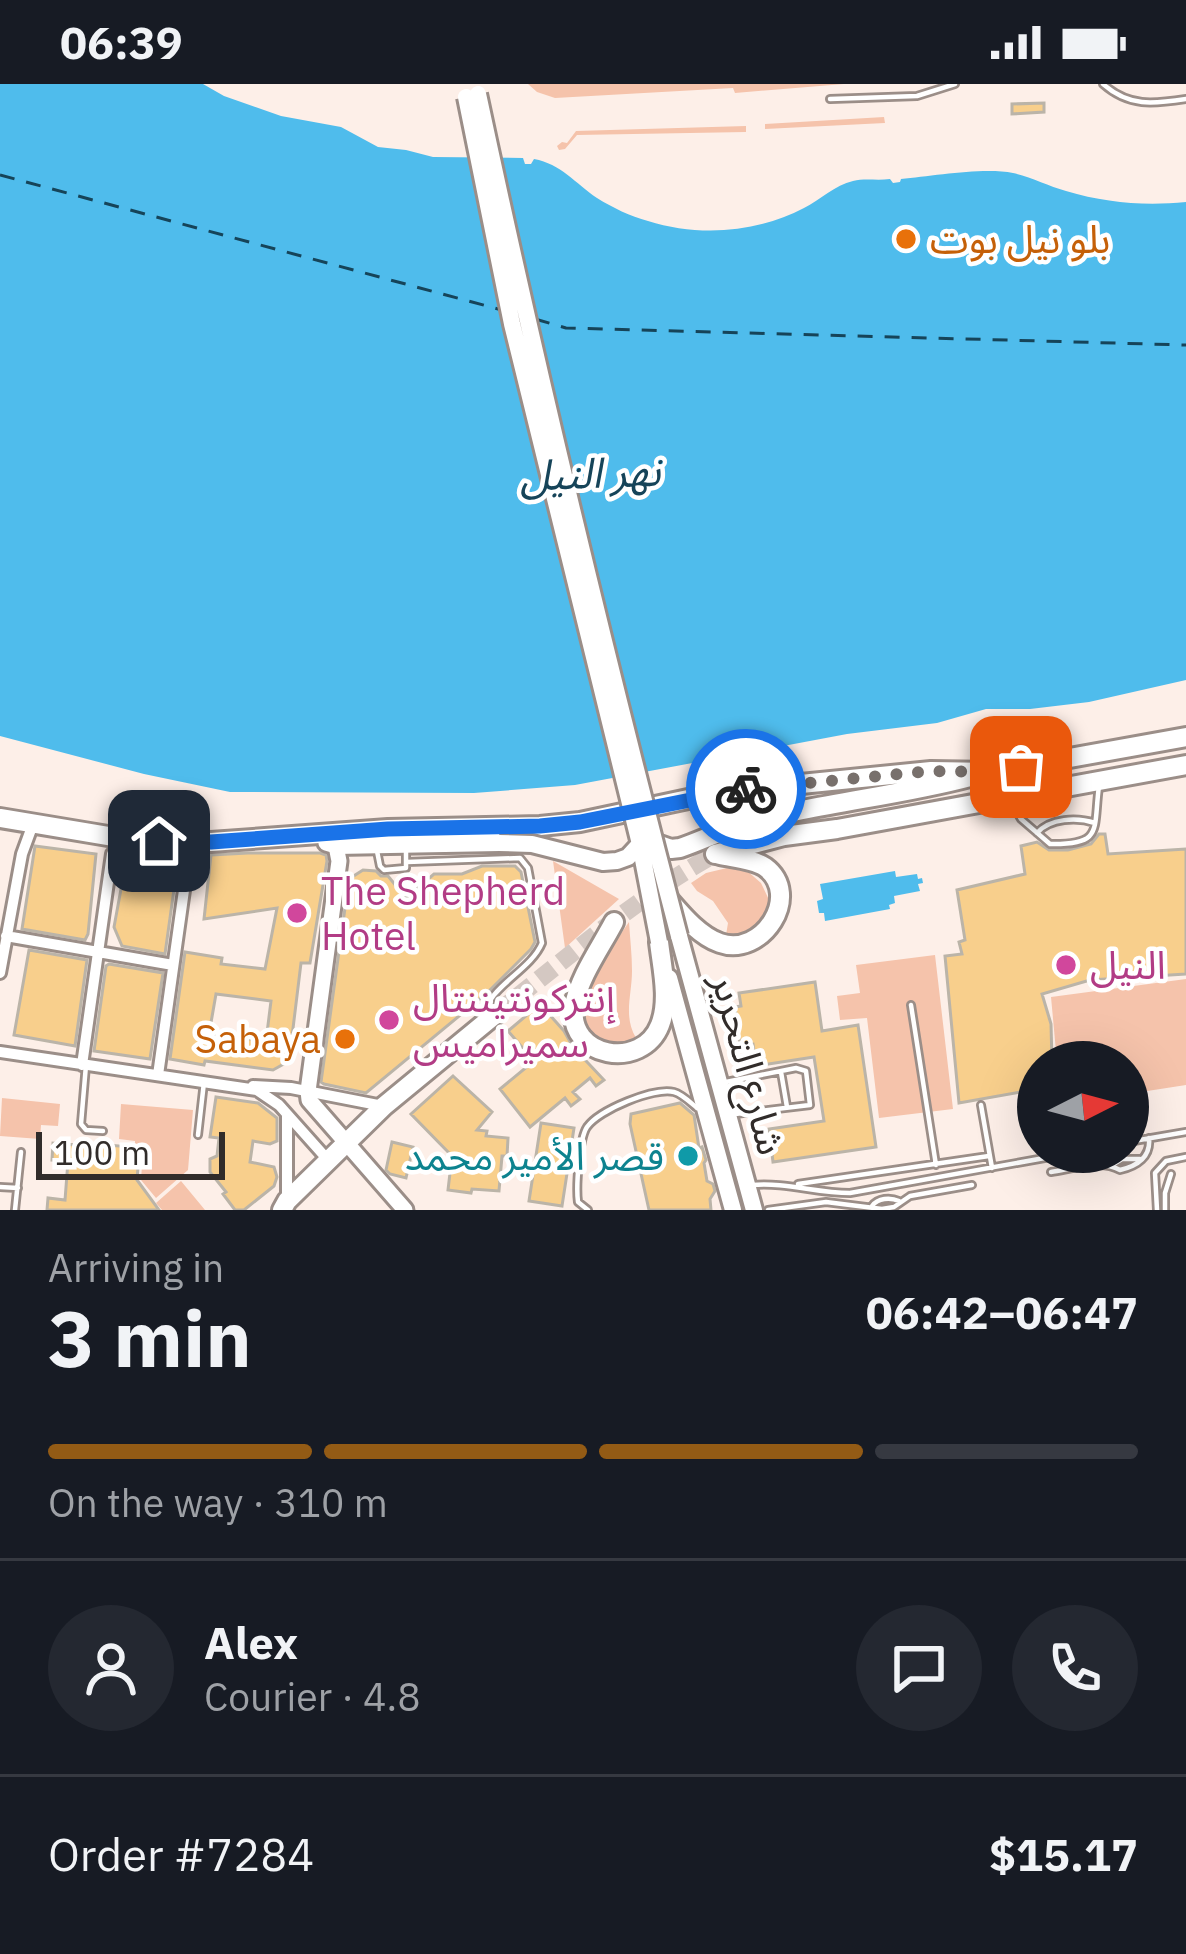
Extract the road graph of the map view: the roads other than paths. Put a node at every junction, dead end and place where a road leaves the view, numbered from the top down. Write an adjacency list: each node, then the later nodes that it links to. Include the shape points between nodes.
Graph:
1 (955, 84): 4 (lane, via 917,96)
2 (1103, 84): 5 (lane, via 1140,104)
3 (471, 90): 17 (main road, bridge, via 512,324)
4 (830, 99)
5 (1186, 99)
6 (1186, 737): 8 (highway)
7 (1186, 765): 10 (highway)
8 (1021, 767): 9 (highway); 11 (highway)
9 (992, 772): 16 (highway, via 753,788 540,826); 17 (highway, via 740,825 680,848)
10 (1100, 781): 11 (highway); 13 (lane)
11 (1017, 796): 15 (lane, via 1021,819); 22 (highway, via 715,854 759,864 776,880 772,924 749,942 719,943)
12 (0, 818): 14 (highway)
13 (1095, 823): 15 (lane, via 1056,821); 15 (lane, via 1082,843 1050,844)
14 (33, 824): 16 (highway, via 159,841); 24 (street)
15 (1036, 833)
16 (288, 836): 18 (street)
17 (647, 843): 20 (main road, bridge, via 603,862 532,844); 22 (main road, bridge); 25 (main road, bridge)
18 (336, 846): 20 (main road); 38 (street)
19 (112, 854): 26 (street)
20 (406, 854): 30 (lane, via 520,858 528,868 542,943 488,1002 483,1011)
21 (186, 876): 27 (street)
22 (670, 901): 25 (main road, bridge)
23 (614, 922): 25 (highway, via 573,1010 583,1040 611,1055 656,1035)
24 (3, 936): 26 (street); 28 (street)
25 (669, 939): 36 (main road, شارع التحرير); 44 (main road, شارع التحرير)
26 (98, 952): 27 (street); 32 (street)
27 (173, 965): 34 (street)
28 (0, 973)
29 (911, 1005): 55 (lane)
30 (491, 1018): 39 (highway)
31 (0, 1052): 32 (street)
32 (84, 1065): 34 (street); 45 (lane, via 81,1124)
33 (782, 1071): 36 (lane); 41 (lane); 41 (lane, via 804,1069 809,1086 810,1105)
34 (158, 1076): 35 (street)
35 (204, 1082): 37 (street); 47 (lane)
36 (721, 1083): 42 (main road, شارع التحرير)
37 (244, 1086): 38 (street); 43 (street)
38 (308, 1091): 39 (street); 49 (street)
39 (384, 1106): 49 (highway)
40 (981, 1106): 51 (lane)
41 (788, 1107): 42 (lane)
42 (729, 1114): 61 (main road, شارع التحرير)
43 (287, 1115): 53 (street); 63 (street)
44 (707, 1115): 67 (lane, via 668,1091 592,1122 577,1192); 68 (main road, شارع التحرير)
45 (103, 1131)
46 (1186, 1132): 48 (lane)
47 (199, 1135)
48 (1149, 1138)
49 (346, 1142): 53 (highway); 66 (street)
50 (21, 1151): 62 (lane)
51 (989, 1156): 55 (lane); 56 (lane)
52 (1186, 1157): 71 (lane, via 1155,1172)
53 (328, 1160): 63 (highway)
54 (1017, 1163): 56 (lane)
55 (936, 1165): 58 (lane)
56 (992, 1168): 58 (lane, via 850,1193)
57 (1171, 1174): 71 (lane)
58 (792, 1185): 61 (lane)
59 (973, 1185): 64 (lane, via 872,1207)
60 (0, 1186): 62 (lane)
61 (747, 1186): 69 (main road, شارع التحرير)
62 (18, 1189): 65 (lane)
63 (284, 1206)
64 (810, 1207): 70 (lane)
65 (15, 1210)
66 (405, 1210)
67 (588, 1210)
68 (733, 1210)
69 (754, 1210)
70 (768, 1210)
71 (1161, 1210)

